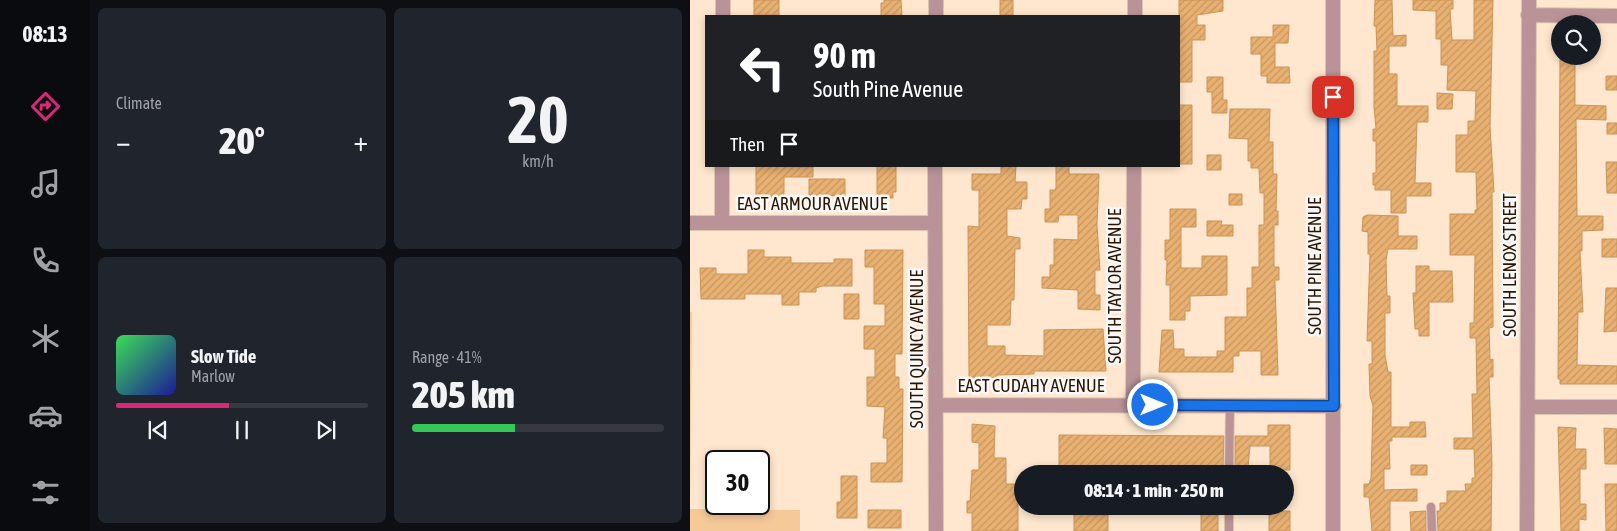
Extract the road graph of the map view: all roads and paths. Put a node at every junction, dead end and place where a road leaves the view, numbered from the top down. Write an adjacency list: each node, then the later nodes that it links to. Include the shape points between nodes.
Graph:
1 (723, 0): 6 (street)
2 (936, 0): 7 (street)
3 (1135, 0): 8 (street)
4 (1333, 0): 20 (street, SOUTH PINE AVENUE)
5 (1528, 0): 9 (street, SOUTH LENOX STREET)
6 (723, 15)
7 (936, 15)
8 (1135, 15)
9 (1528, 15): 10 (street); 21 (street, SOUTH LENOX STREET)
10 (1617, 16)
11 (722, 167): 15 (street)
12 (935, 167): 16 (street, SOUTH QUINCY AVENUE)
13 (1134, 167): 18 (street, SOUTH TAYLOR AVENUE)
14 (690, 222): 15 (street, EAST ARMOUR AVENUE)
15 (722, 222): 16 (street, EAST ARMOUR AVENUE)
16 (935, 222): 17 (street, SOUTH QUINCY AVENUE)
17 (937, 405): 18 (street, EAST CUDAHY AVENUE); 26 (street, SOUTH QUINCY AVENUE)
18 (1133, 405): 19 (street, EAST CUDAHY AVENUE)
19 (1230, 405): 20 (street, EAST CUDAHY AVENUE); 23 (lane)
20 (1334, 406): 28 (street, SOUTH PINE AVENUE)
21 (1528, 407): 22 (street); 30 (street, SOUTH LENOX STREET)
22 (1617, 407)
23 (1229, 465)
24 (1431, 507): 29 (lane)
25 (1229, 515): 27 (lane)
26 (936, 531)
27 (1229, 531)
28 (1333, 531)
29 (1432, 531)
30 (1527, 531)

